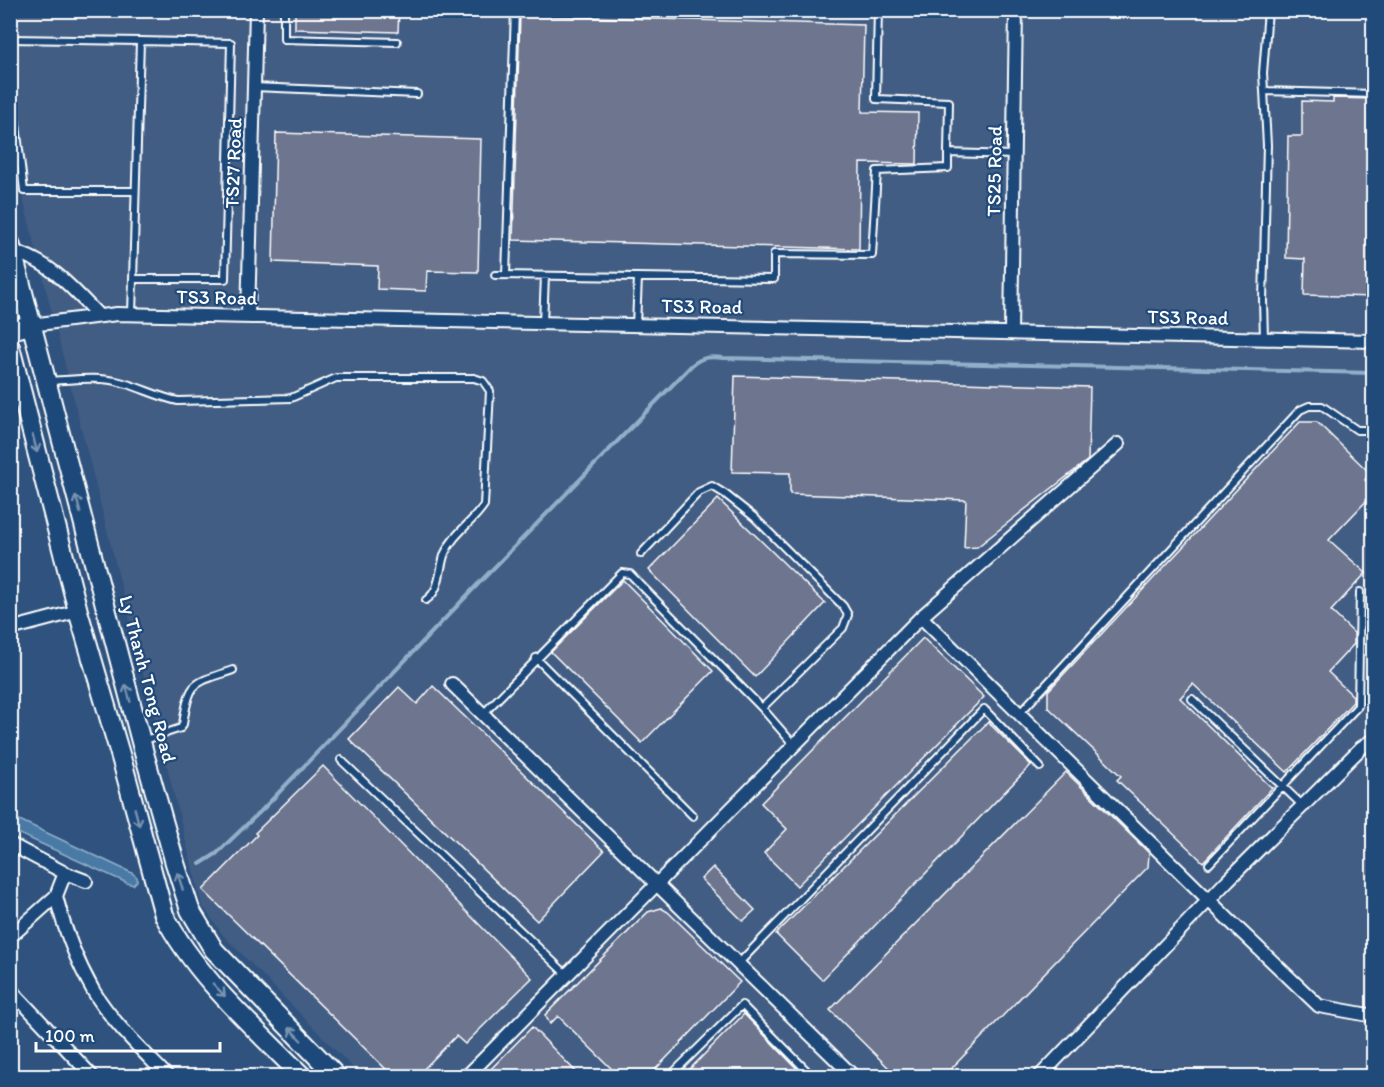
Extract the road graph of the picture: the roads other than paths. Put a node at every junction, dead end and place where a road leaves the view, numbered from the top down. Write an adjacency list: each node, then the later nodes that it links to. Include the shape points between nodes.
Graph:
1 (256, 10): 10 (street, TS27 Road)
2 (285, 10): 9 (lane, via 284,39)
3 (515, 10): 20 (lane)
4 (878, 10): 15 (lane, via 876,99 949,102)
5 (1016, 10): 16 (street, TS25 Road)
6 (1268, 10): 11 (lane)
7 (10, 39): 8 (lane)
8 (140, 41): 17 (lane); 23 (lane, via 231,43 225,279)
9 (397, 42)
10 (254, 87): 12 (lane); 26 (street, TS27 Road)
11 (1264, 91): 13 (lane); 32 (lane)
12 (417, 94)
13 (1374, 94)
14 (13, 100): 17 (lane, via 24,191)
15 (948, 153): 16 (lane); 22 (lane, via 948,168 877,171 872,255 774,254 774,279)
16 (1014, 155): 31 (street, TS25 Road)
17 (135, 191): 23 (lane)
18 (11, 247): 25 (street, via 47,266); 29 (main road, Ly Thanh Tong Road)
19 (495, 275): 20 (lane)
20 (506, 275): 21 (lane)
21 (545, 276): 22 (lane); 27 (lane)
22 (638, 277): 28 (lane)
23 (133, 279): 24 (lane)
24 (132, 314): 25 (street, TS3 Road); 26 (street, TS3 Road)
25 (99, 316): 29 (street, TS3 Road)
26 (248, 317): 27 (street, TS3 Road)
27 (543, 323): 28 (street, TS3 Road)
28 (636, 324): 31 (street, TS3 Road)
29 (31, 325): 30 (main road); 35 (main road, Ly Thanh Tong Road)
30 (10, 330)
31 (1011, 332): 32 (street, TS3 Road)
32 (1264, 338): 33 (street, TS3 Road)
33 (1374, 341)
34 (10, 347): 41 (main road, one-way to 41)
35 (45, 381): 40 (lane, via 105,379 178,400 291,398 336,378 483,381 490,392 484,505 446,552 435,590); 53 (main road, Ly Thanh Tong Road, one-way to 35)
36 (1374, 430): 50 (lane, via 1357,430 1322,406 1300,411)
37 (1118, 444): 42 (street)
38 (641, 554): 48 (lane, via 699,492 712,486 754,517 843,606 848,615 843,628)
39 (1360, 592): 57 (lane, via 1358,706)
40 (426, 600)
41 (78, 610): 43 (street); 54 (main road)
42 (921, 617): 50 (street); 52 (street)
43 (10, 629)
44 (536, 658): 48 (lane, via 625,572); 49 (lane); 59 (lane)
45 (233, 670): 53 (lane, via 195,684 181,728)
46 (452, 684): 49 (street)
47 (1192, 699): 57 (lane)
48 (762, 708): 52 (lane)
49 (483, 714): 64 (street)
50 (1019, 714): 66 (street)
51 (1374, 739): 58 (street)
52 (794, 746): 64 (street)
53 (143, 747): 54 (main road); 75 (main road, Ly Thanh Tong Road, one-way to 53, via 214,950 198,925 175,863)
54 (122, 760): 74 (main road, one-way to 74, via 157,894 175,937 200,970)
55 (341, 760): 69 (lane)
56 (1040, 767): 68 (lane, via 984,709)
57 (1282, 786): 58 (lane); 61 (lane)
58 (1303, 806): 66 (street)
59 (693, 816)
60 (10, 844): 62 (street)
61 (1209, 864)
62 (65, 873): 63 (street); 65 (street)
63 (86, 881)
64 (656, 884): 68 (street); 69 (street)
65 (56, 896): 67 (street); 73 (street, via 68,934 95,993)
66 (1209, 901): 71 (street, via 1319,1006); 80 (street)
67 (10, 937)
68 (738, 964): 79 (street)
69 (567, 975): 76 (street)
70 (10, 989): 72 (street)
71 (1374, 1016)
72 (92, 1077)
73 (167, 1077)
74 (302, 1077)
75 (336, 1077)
76 (467, 1077)
77 (670, 1077): 78 (lane, via 742,1005)
78 (812, 1077)
79 (853, 1077)
80 (1040, 1077)

